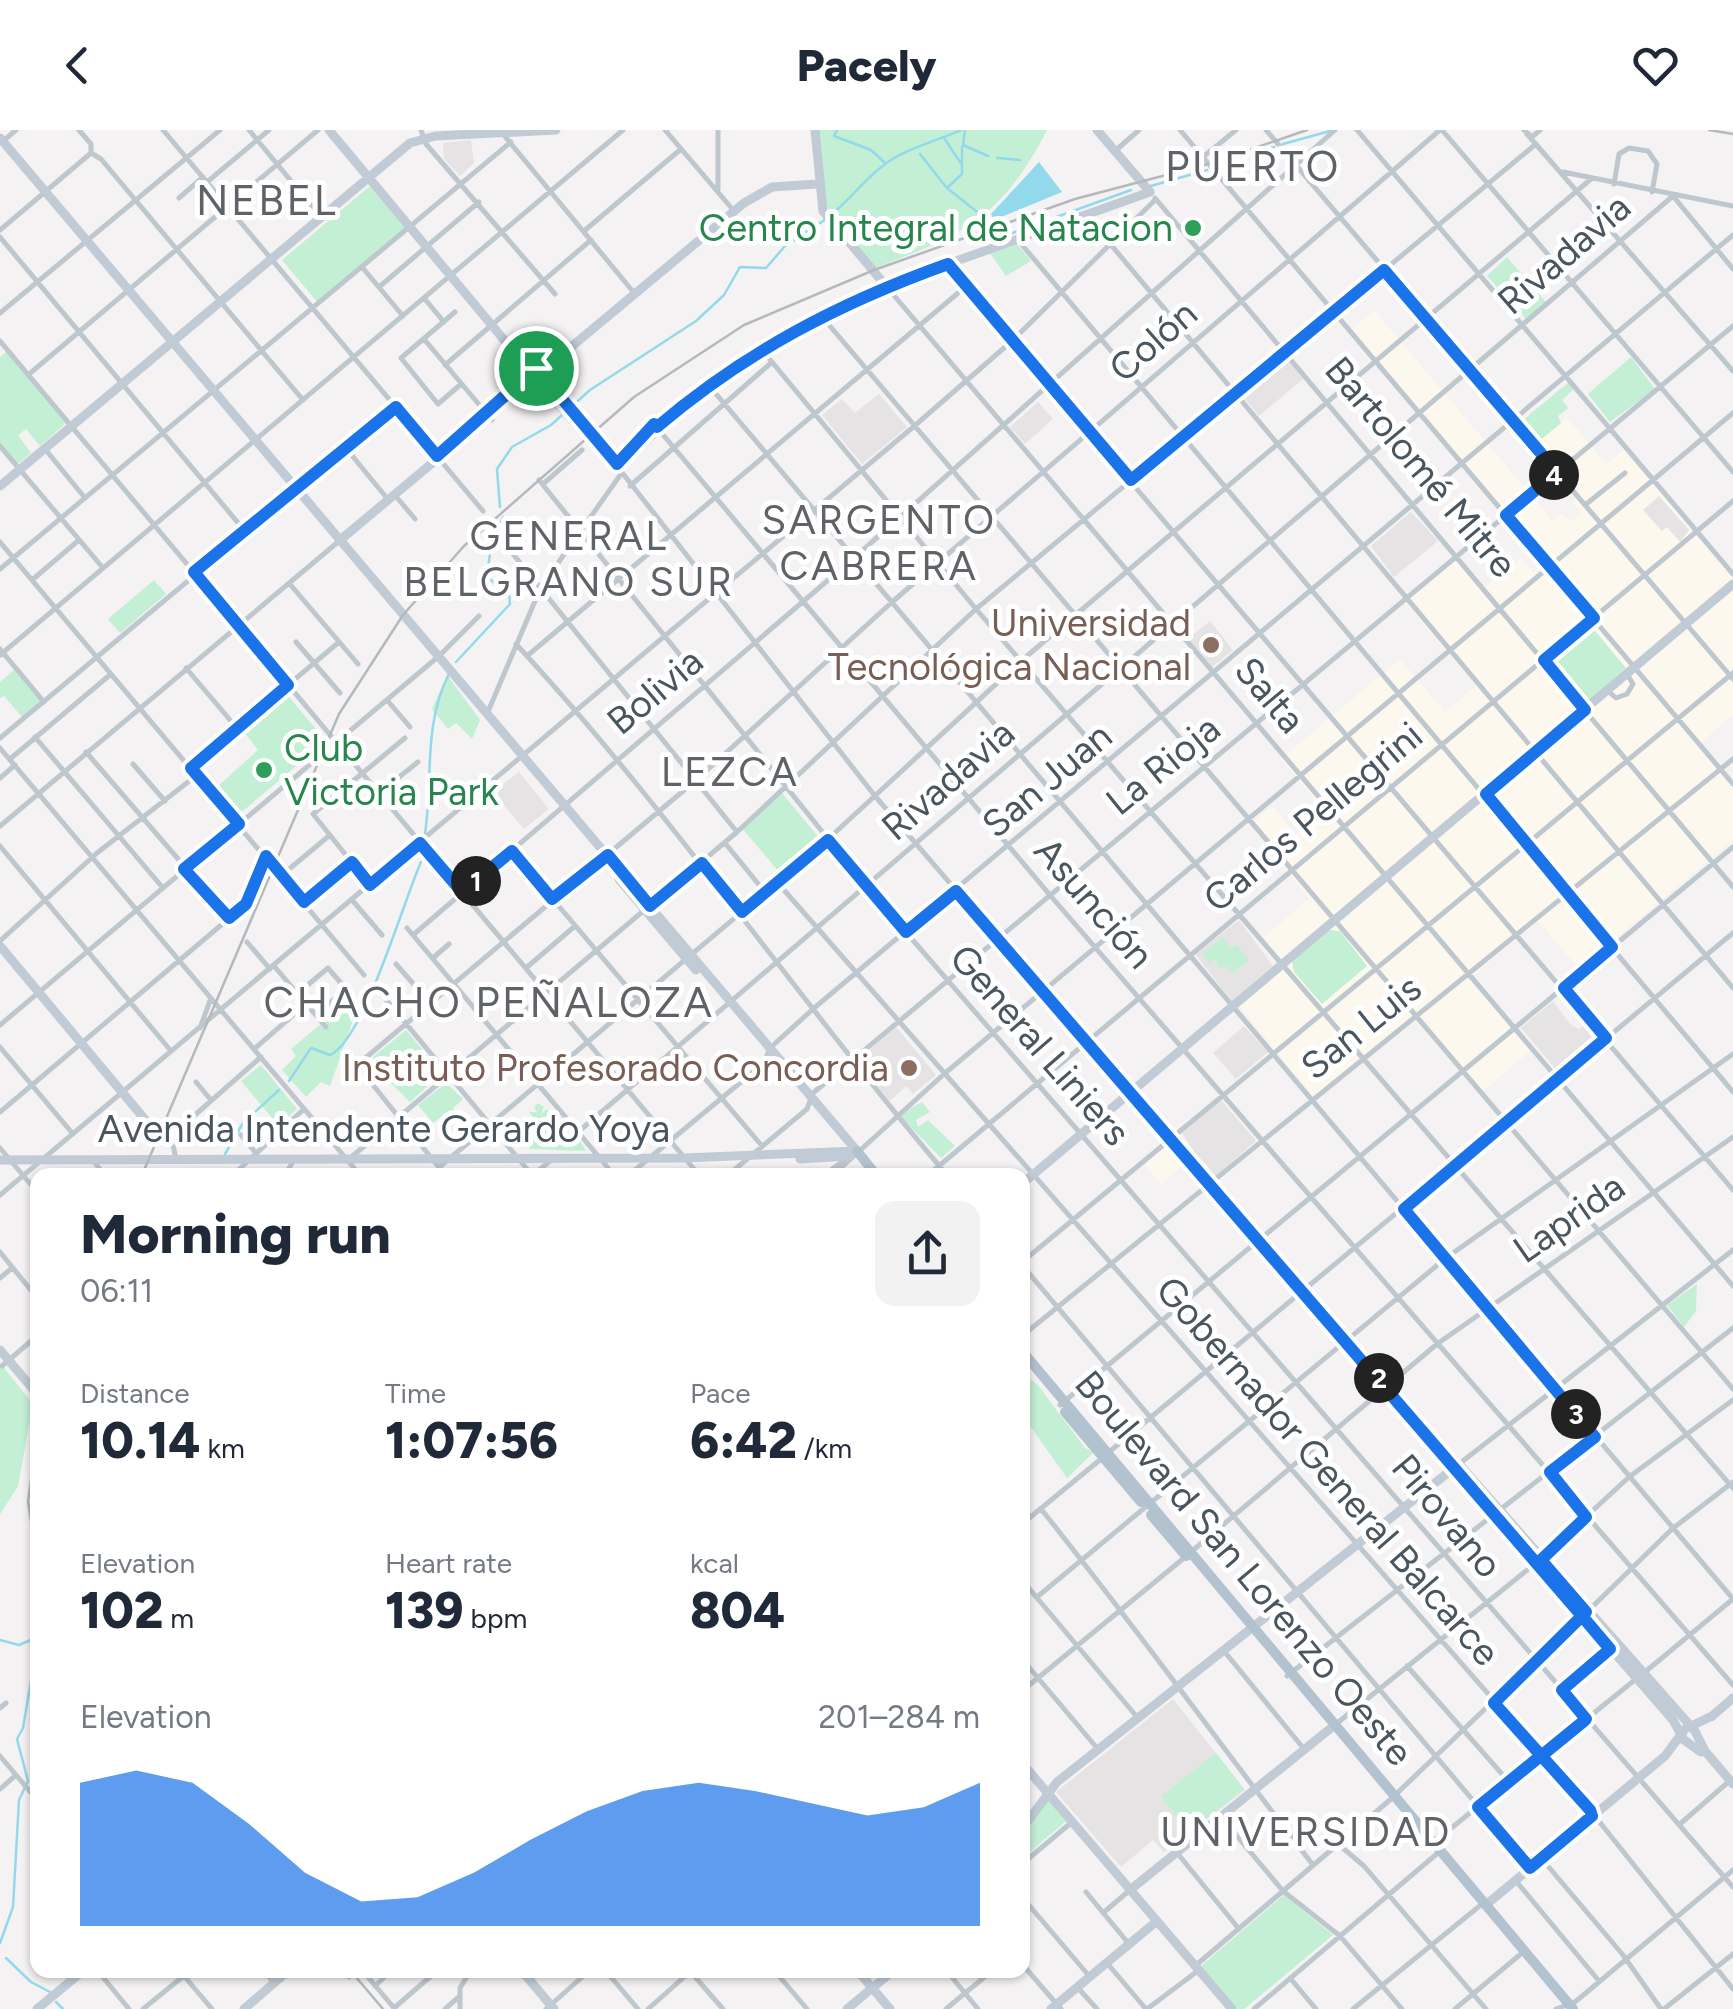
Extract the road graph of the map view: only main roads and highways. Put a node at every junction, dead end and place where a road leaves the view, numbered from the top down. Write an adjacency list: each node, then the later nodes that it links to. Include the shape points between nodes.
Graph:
1 (331, 130): 10 (main road)
2 (463, 130): 8 (main road)
3 (540, 130): 4 (main road); 6 (main road)
4 (556, 130)
5 (1097, 130): 12 (main road, Bartolomé Mitre, via 1151,193)
6 (502, 131): 8 (main road)
7 (816, 131): 11 (main road)
8 (422, 132): 10 (main road)
9 (1, 141): 13 (main road)
10 (369, 174): 13 (main road); 14 (main road)
11 (817, 181): 12 (main road, Salta, via 823,212); 14 (main road, via 772,188 732,209)
12 (884, 284): 14 (main road, via 759,347 655,426 619,468)
13 (170, 341): 15 (main road); 18 (main road)
14 (536, 374): 18 (main road)
15 (71, 425): 16 (main road); 16 (main road)
16 (19, 468): 17 (main road)
17 (0, 484)
18 (338, 541): 22 (main road)
19 (1733, 584): 25 (main road)
20 (0, 944): 21 (main road)
21 (152, 1128)
22 (853, 1152): 23 (main road, Avenida Intendente Gerardo Yoya, via 836,1159 766,1151 684,1158); 24 (main road)
23 (5, 1160)
24 (866, 1168)
25 (1030, 1177)
26 (0, 1350): 28 (main road)
27 (1030, 1360): 31 (main road, Boulevard San Lorenzo Oeste)
28 (5, 1363): 30 (main road)
29 (1030, 1369): 31 (main road, Boulevard San Lorenzo Oeste)
30 (30, 1386)
31 (1062, 1403): 33 (main road, Boulevard San Lorenzo Oeste)
32 (1584, 1614): 33 (main road, via 1457,1466); 34 (main road); 34 (main road)
33 (1251, 1628): 36 (main road, Boulevard San Lorenzo Oeste); 40 (main road)
34 (1639, 1676): 37 (main road)
35 (1733, 1698): 37 (main road)
36 (1334, 1727): 42 (main road); 43 (main road, Boulevard San Lorenzo Oeste)
37 (1690, 1735): 39 (main road); 43 (main road)
38 (1030, 1772): 40 (main road)
39 (1731, 1787)
40 (1047, 1792): 41 (main road); 42 (main road)
41 (1030, 1818)
42 (1130, 1890): 44 (main road)
43 (1482, 1904): 53 (main road, Boulevard San Lorenzo Oeste)
44 (1156, 1921): 52 (main road); 58 (main road)
45 (75, 1978): 51 (main road)
46 (280, 1978): 55 (main road)
47 (527, 1978): 54 (main road)
48 (864, 1978): 50 (main road)
49 (884, 1978): 50 (main road)
50 (872, 1988): 56 (main road); 57 (main road)
51 (42, 2007)
52 (1057, 2007)
53 (1565, 2007)
54 (550, 2008)
55 (244, 2009)
56 (847, 2009)
57 (890, 2009)
58 (1232, 2009)

